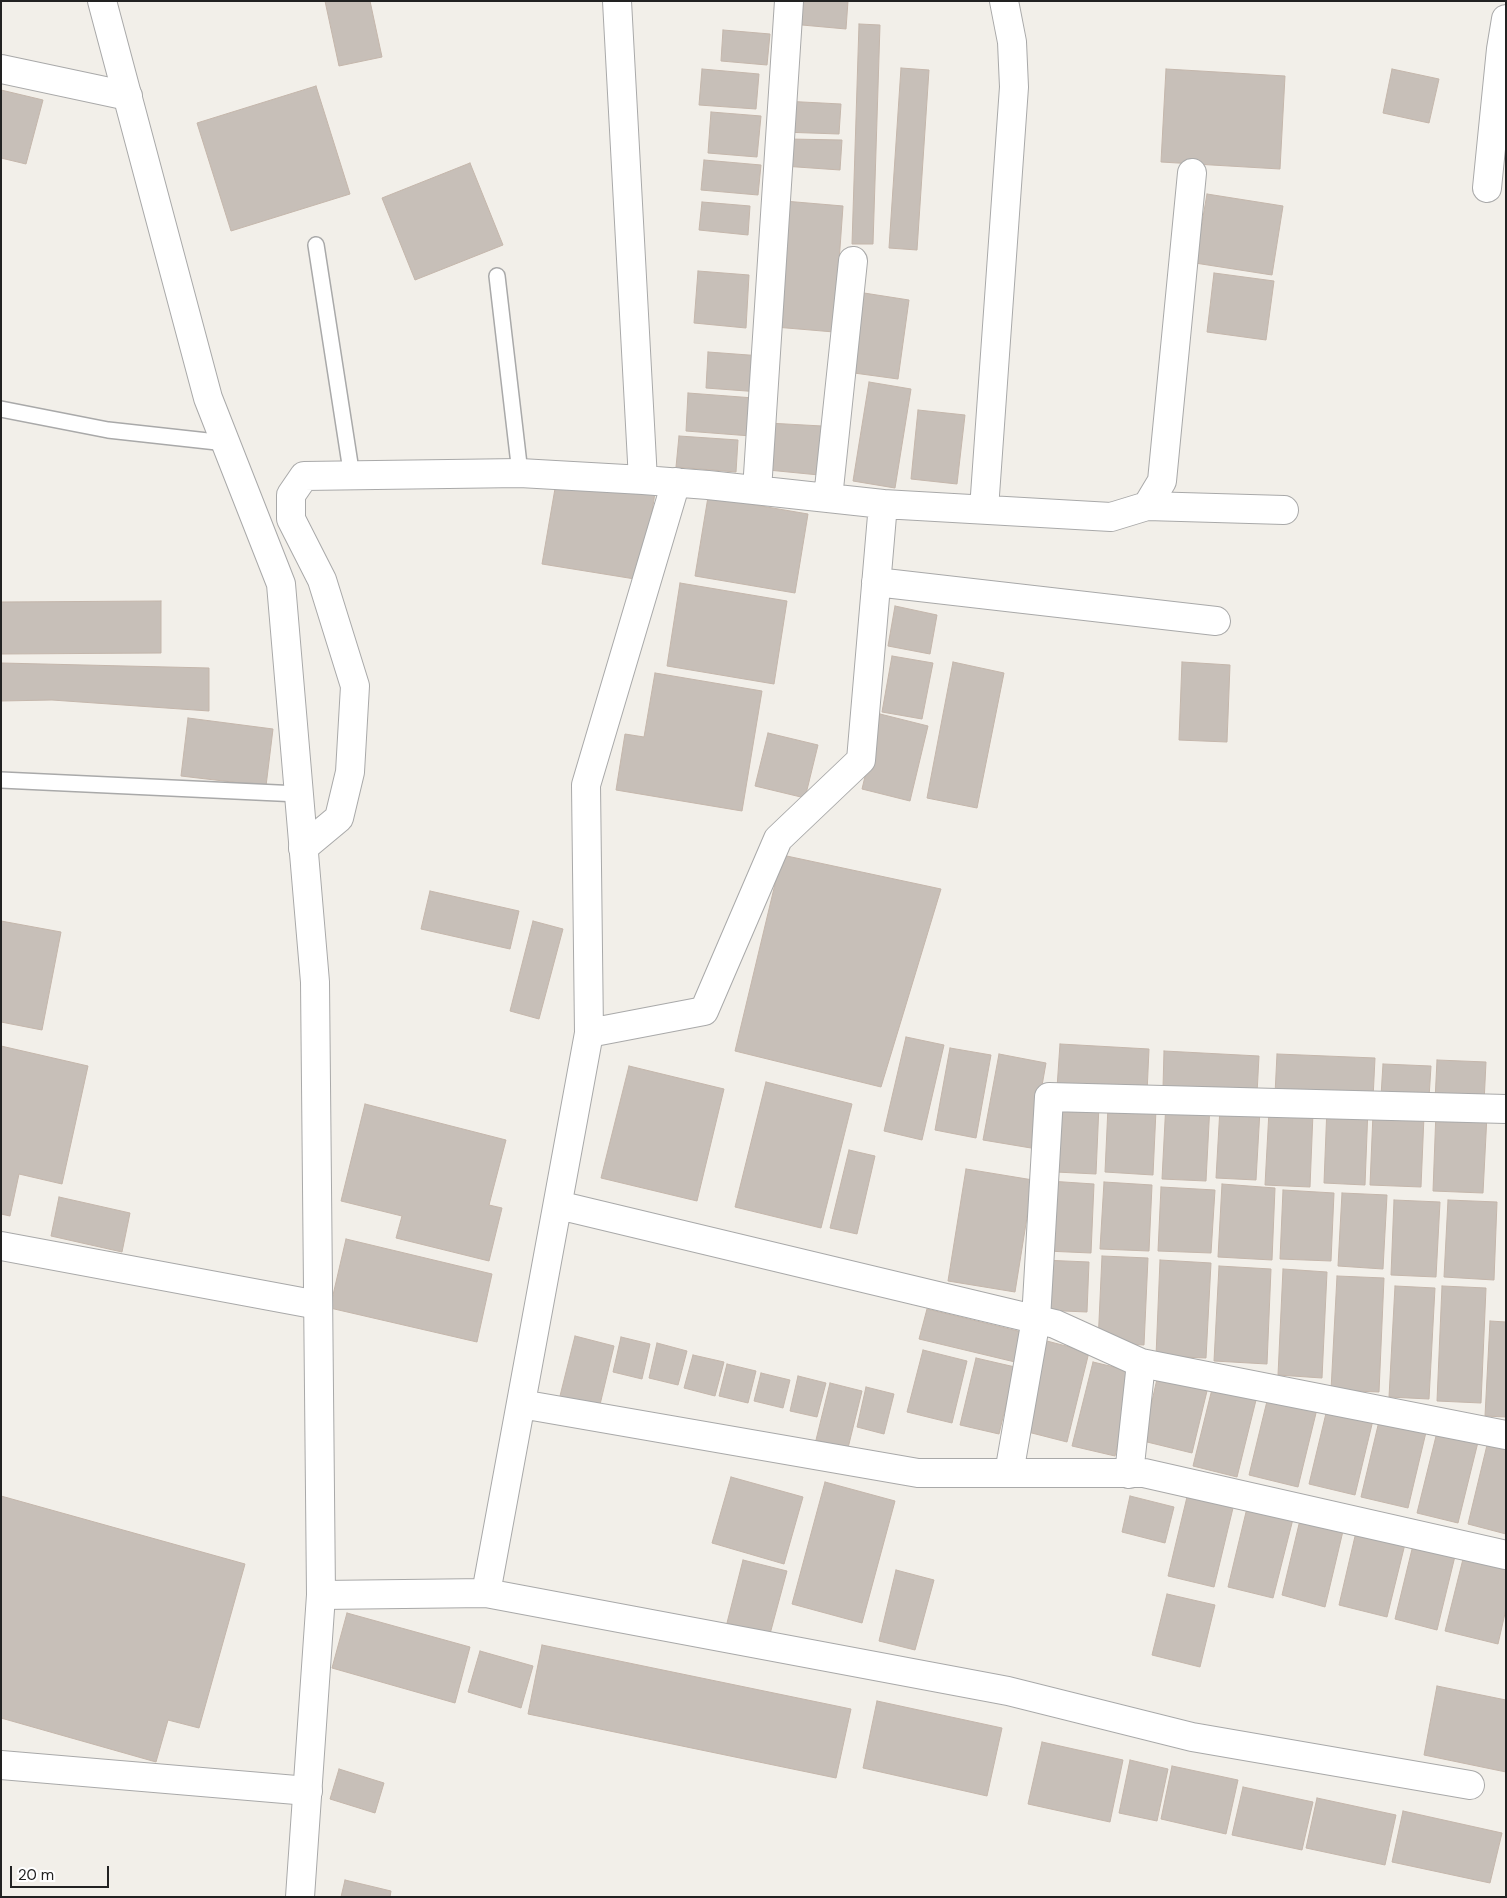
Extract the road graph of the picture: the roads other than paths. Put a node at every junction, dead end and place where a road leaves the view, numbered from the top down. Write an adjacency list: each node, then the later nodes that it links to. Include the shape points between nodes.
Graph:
1 (102, 1): 7 (street)
2 (617, 1): 17 (street)
3 (789, 1): 19 (street)
4 (1004, 1): 23 (street, via 1012,42 1014,87)
5 (1506, 19): 9 (street)
6 (1, 69): 7 (street)
7 (128, 96): 14 (street, via 208,398)
8 (1192, 173): 22 (street, via 1162,481)
9 (1487, 188)
10 (316, 245): 16 (lane)
11 (852, 261): 20 (street)
12 (497, 276): 15 (lane)
13 (1, 409): 14 (lane, via 108,430)
14 (226, 443): 28 (street, via 281,584)
15 (520, 473): 16 (street); 17 (street)
16 (352, 477): 29 (street, via 304,476 292,495 291,519 322,580 355,686 350,772 338,818)
17 (643, 480): 18 (street)
18 (676, 482): 19 (street); 30 (street, via 586,785)
19 (757, 490): 20 (street)
20 (828, 498): 21 (street)
21 (883, 504): 23 (street); 25 (street)
22 (1147, 506): 23 (street, via 1112,517); 24 (street)
23 (984, 509)
24 (1284, 510)
25 (876, 582): 26 (street); 30 (street, via 861,760 778,839 704,1011)
26 (1216, 621)
27 (1, 780): 28 (lane)
28 (299, 794): 29 (street)
29 (303, 848): 34 (street, via 315,982)
30 (590, 1033): 32 (street)
31 (1506, 1109): 35 (street, via 1049,1097)
32 (558, 1205): 35 (street); 37 (street)
33 (1, 1246): 34 (street)
34 (318, 1305): 43 (street)
35 (1036, 1320): 36 (street, via 1055,1324); 39 (street)
36 (1141, 1363): 38 (street); 40 (street)
37 (521, 1404): 39 (street, via 918,1473); 42 (street)
38 (1506, 1435)
39 (1009, 1473): 40 (street)
40 (1129, 1474): 41 (street, via 1144,1473)
41 (1506, 1555)
42 (486, 1593): 43 (street); 45 (street, via 1008,1691 1192,1737)
43 (321, 1595): 46 (street)
44 (1, 1765): 46 (street)
45 (1470, 1785)
46 (308, 1791): 47 (street)
47 (300, 1897)

